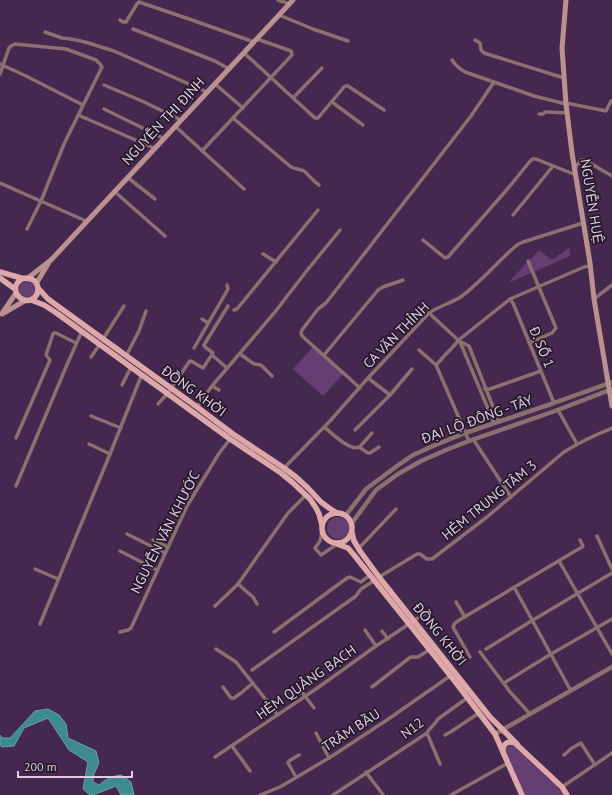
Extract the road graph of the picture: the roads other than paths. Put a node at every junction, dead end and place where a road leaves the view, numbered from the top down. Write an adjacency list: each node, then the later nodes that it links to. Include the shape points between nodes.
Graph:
1 (278, 0): 3 (street)
2 (566, 0): 18 (main road, NGUYỄN HUỆ, via 562,48)
3 (291, 2): 4 (main road, NGUYỄN THỊ ĐỊNH)
4 (280, 15): 8 (main road, NGUYỄN THỊ ĐỊNH); 10 (street)
5 (120, 20): 8 (street, via 126,22 139,2)
6 (133, 29): 14 (street)
7 (45, 32): 22 (street, via 114,51)
8 (255, 40): 11 (main road, NGUYỄN THỊ ĐỊNH); 17 (street, via 292,52)
9 (475, 40): 18 (street, via 480,43 484,53)
10 (348, 41)
11 (244, 53): 14 (main road, NGUYỄN THỊ ĐỊNH); 17 (street)
12 (452, 60): 19 (street, via 465,72)
13 (2, 64): 16 (street); 27 (street); 27 (street, via 9,48 15,44 66,49 96,60 102,67)
14 (229, 68): 20 (main road, NGUYỄN THỊ ĐỊNH)
15 (322, 68): 23 (street)
16 (0, 74)
17 (271, 77): 23 (street); 28 (street)
18 (564, 78): 26 (main road, NGUYỄN HUỆ)
19 (494, 82): 26 (street, via 534,96); 94 (street, via 471,116 302,330 302,336)
20 (215, 84): 22 (main road, NGUYỄN THỊ ĐỊNH); 28 (street)
21 (104, 85): 35 (street)
22 (207, 92): 35 (main road, NGUYỄN THỊ ĐỊNH)
23 (293, 98): 25 (street, via 316,118)
24 (611, 101): 26 (street, via 606,112)
25 (332, 102): 30 (street, via 344,87 348,86); 36 (street)
26 (566, 103): 31 (main road, NGUYỄN HUỆ)
27 (83, 106): 33 (street)
28 (243, 108): 34 (street)
29 (104, 109): 38 (street)
30 (384, 110)
31 (568, 113): 32 (street); 42 (main road, NGUYỄN HUỆ)
32 (539, 114)
33 (78, 115): 39 (street); 51 (street)
34 (233, 118): 40 (street); 47 (street, via 290,167 306,172)
35 (181, 120): 37 (main road, NGUYỄN THỊ ĐỊNH)
36 (363, 125)
37 (175, 126): 38 (main road, NGUYỄN THỊ ĐỊNH); 40 (street)
38 (163, 138): 39 (main road, NGUYỄN THỊ ĐỊNH)
39 (154, 148): 45 (main road, NGUYỄN THỊ ĐỊNH)
40 (202, 151): 48 (street)
41 (553, 166): 43 (street); 53 (street); 59 (street, via 536,159 531,160 447,258)
42 (575, 168): 43 (main road, NGUYỄN HUỆ); 44 (street, via 584,160)
43 (576, 175): 55 (main road, NGUYỄN HUỆ)
44 (612, 176)
45 (127, 177): 49 (main road, NGUYỄN THỊ ĐỊNH); 50 (street)
46 (0, 183): 51 (street)
47 (320, 185)
48 (244, 189)
49 (114, 191): 54 (main road, NGUYỄN THỊ ĐỊNH); 58 (street)
50 (155, 200)
51 (41, 202): 54 (street); 56 (street)
52 (318, 210): 63 (street)
53 (513, 215)
54 (86, 221): 61 (main road, NGUYỄN THỊ ĐỊNH)
55 (583, 223): 64 (main road, NGUYỄN HUỆ); 81 (street, CA VĂN THỈNH, via 523,242 460,297)
56 (27, 229)
57 (340, 230): 92 (street)
58 (165, 236)
59 (423, 240)
60 (264, 254): 63 (street)
61 (51, 260): 67 (main road, NGUYỄN THỊ ĐỊNH); 71 (main road, NGUYỄN THỊ ĐỊNH)
62 (528, 261): 72 (street)
63 (276, 262): 79 (street)
64 (590, 266): 72 (street); 75 (main road, NGUYỄN HUỆ)
65 (0, 272): 67 (main road)
66 (0, 278): 73 (main road)
67 (26, 278): 71 (main road, via 32,279); 73 (main road, via 19,281)
68 (403, 280): 94 (street, via 378,290)
69 (227, 285): 84 (street, via 228,289)
70 (612, 285): 75 (street)
71 (37, 286): 76 (main road, via 37,294); 87 (main road, ĐỒNG KHỞI, via 48,299)
72 (539, 286): 74 (street); 89 (street, via 556,328 552,334)
73 (16, 291): 76 (main road, via 20,298); 82 (main road)
74 (510, 299): 86 (street); 89 (street, Đ. SỐ 1)
75 (594, 299): 105 (main road, NGUYỄN HUỆ)
76 (28, 300): 82 (main road); 85 (main road, ĐỒNG KHỞI, via 44,304)
77 (124, 306): 87 (street)
78 (228, 306): 93 (street, via 204,345 213,353)
79 (234, 310)
80 (146, 312): 95 (street)
81 (429, 313): 86 (street); 104 (street, CA VĂN THỈNH)
82 (1, 315)
83 (202, 319): 84 (street)
84 (208, 323): 90 (street)
85 (82, 331): 87 (main road, ĐỒNG KHỞI); 88 (street)
86 (459, 341): 97 (street); 109 (street); 112 (street, via 469,346)
87 (101, 342): 95 (main road, ĐỒNG KHỞI); 96 (street); 98 (main road, ĐỒNG KHỞI)
88 (76, 343): 129 (street, via 56,333 53,334 46,355 50,360); 138 (street)
89 (529, 343): 101 (street, Đ. SỐ 1)
90 (194, 348)
91 (419, 350): 97 (street)
92 (240, 354): 99 (street); 103 (street, via 254,364 261,365)
93 (212, 355): 99 (street); 113 (street, via 203,368 190,361)
94 (324, 355): 108 (street)
95 (126, 356): 113 (main road, ĐỒNG KHỞI)
96 (91, 357)
97 (436, 365): 128 (street)
98 (131, 367): 102 (main road, ĐỒNG KHỞI); 106 (street)
99 (227, 368): 107 (street)
100 (412, 369): 114 (street)
101 (541, 371): 112 (street); 115 (street, Đ. SỐ 1)
102 (142, 374): 113 (main road, ĐỒNG KHỞI); 124 (street)
103 (272, 376)
104 (368, 378): 108 (street, CA VĂN THỈNH); 114 (street)
105 (610, 383): 110 (main road, NGUYỄN HUỆ); 115 (street, ĐẠI LỘ ĐÔNG - TÂY)
106 (122, 385)
107 (212, 386): 111 (street); 118 (street)
108 (360, 388): 123 (street, CA VĂN THỈNH)
109 (480, 389): 112 (street); 122 (street)
110 (611, 389): 117 (main road, NGUYỄN HUỆ); 119 (street, ĐẠI LỘ ĐÔNG - TÂY)
111 (219, 390)
112 (486, 390): 121 (street)
113 (169, 391): 116 (street); 118 (main road, ĐỒNG KHỞI); 130 (main road, ĐỒNG KHỞI)
114 (390, 395): 126 (street)
115 (554, 403): 121 (street, ĐẠI LỘ ĐÔNG - TÂY)
116 (158, 404)
117 (612, 406)
118 (197, 407): 137 (main road, ĐỒNG KHỞI)
119 (558, 410): 131 (street, ĐẠI LỘ ĐÔNG - TÂY); 133 (street)
120 (91, 416): 124 (street)
121 (499, 422): 122 (street, ĐẠI LỘ ĐÔNG - TÂY)
122 (494, 423): 128 (street, ĐẠI LỘ ĐÔNG - TÂY)
123 (324, 427): 134 (street, via 348,446); 137 (street, CA VĂN THỈNH)
124 (121, 428): 136 (street)
125 (612, 428): 133 (street, HẺM TRUNG TÂM 3)
126 (355, 430)
127 (372, 433): 134 (street)
128 (465, 433): 131 (street); 143 (street, ĐẠI LỘ ĐÔNG - TÂY, via 419,452 397,466 366,488)
129 (16, 438)
130 (230, 439): 139 (main road, ĐỒNG KHỞI, via 281,473); 152 (street, NGUYỄN VĂN KHƯỚC, via 187,506)
131 (471, 440): 140 (street); 144 (street, ĐẠI LỘ ĐÔNG - TÂY, via 421,461 398,474 376,490)
132 (89, 444): 136 (street)
133 (577, 444): 140 (street, HẺM TRUNG TÂM 3)
134 (359, 446): 135 (street, via 368,453)
135 (379, 447)
136 (110, 454): 162 (street)
137 (284, 468): 142 (main road, ĐỒNG KHỞI)
138 (16, 486)
139 (306, 495): 145 (main road, ĐỒNG KHỞI, via 320,514); 164 (street, via 288,513)
140 (511, 497): 163 (street, HẺM TRUNG TÂM 3, via 432,559 417,554)
141 (396, 509): 153 (street)
142 (337, 513): 143 (main road); 145 (main road, via 328,516)
143 (346, 515): 144 (main road)
144 (352, 523): 146 (main road)
145 (322, 528): 151 (main road, via 327,540); 151 (street, via 320,541 315,548 321,555)
146 (352, 533): 151 (main road, via 347,541); 153 (main road, ĐỒNG KHỞI)
147 (127, 534): 155 (street)
148 (597, 536): 158 (street)
149 (153, 540): 152 (street)
150 (580, 540): 156 (street, via 582,547)
151 (337, 544): 161 (main road, ĐỒNG KHỞI, via 348,548)
152 (168, 547): 155 (street, NGUYỄN VĂN KHƯỚC)
153 (358, 549): 163 (main road, ĐỒNG KHỞI)
154 (120, 551): 159 (street)
155 (165, 553): 159 (street, NGUYỄN VĂN KHƯỚC)
156 (558, 561): 165 (street); 166 (street)
157 (35, 569): 162 (street)
158 (612, 569)
159 (158, 570): 179 (street, NGUYỄN VĂN KHƯỚC, via 131,628)
160 (612, 573): 166 (street)
161 (370, 575): 163 (main road, ĐỒNG KHỞI); 180 (street, via 361,582 347,578)
162 (58, 579): 175 (street)
163 (377, 579): 174 (main road, ĐỒNG KHỞI); 191 (street)
164 (238, 584): 168 (street); 169 (street)
165 (514, 587): 171 (street); 173 (street)
166 (576, 594): 173 (street); 176 (street)
167 (456, 602): 171 (street)
168 (257, 604)
169 (215, 606)
170 (424, 614): 174 (street, HẺM QUẢNG BẠCH)
171 (465, 617): 189 (street, via 453,626)
172 (612, 619): 176 (street)
173 (533, 620): 184 (street); 187 (street)
174 (411, 622): 181 (street, HẺM QUẢNG BẠCH); 185 (main road, ĐỒNG KHỞI); 200 (main road, ĐỒNG KHỞI)
175 (40, 624)
176 (597, 628): 187 (street); 188 (street)
177 (365, 630): 182 (street)
178 (382, 631): 181 (street)
179 (120, 632)
180 (274, 632)
181 (388, 639): 182 (street, HẺM QUẢNG BẠCH)
182 (376, 646): 199 (street, HẺM QUẢNG BẠCH)
183 (216, 649): 193 (street, via 236,662)
184 (486, 649)
185 (429, 650): 192 (main road, ĐỒNG KHỞI); 196 (street, via 418,657 411,657)
186 (480, 652): 194 (street)
187 (551, 654): 194 (street); 197 (street)
188 (612, 654)
189 (470, 657)
190 (612, 667): 197 (street)
191 (252, 670)
192 (450, 676): 200 (main road, ĐỒNG KHỞI); 217 (street, TRÂM BẦU)
193 (253, 683): 195 (street, via 234,698 231,698); 204 (street)
194 (504, 683): 203 (street)
195 (223, 687)
196 (372, 687)
197 (571, 691): 203 (street)
198 (292, 692): 199 (street, via 301,692)
199 (306, 696): 201 (street); 204 (street, HẺM QUẢNG BẠCH)
200 (470, 696): 202 (main road, ĐỒNG KHỞI); 205 (main road, ĐỒNG KHỞI); 207 (street, N12, via 438,719)
201 (314, 708)
202 (479, 713): 208 (main road, ĐỒNG KHỞI); 209 (street)
203 (530, 714): 205 (street)
204 (278, 715): 211 (street, HẺM QUẢNG BẠCH)
205 (503, 730): 208 (street); 210 (main road, ĐỒNG KHỞI)
206 (316, 733): 217 (street)
207 (426, 733): 219 (street); 222 (street, N12)
208 (495, 734): 212 (main road, ĐỒNG KHỞI)
209 (444, 735)
210 (517, 744): 212 (main road, via 506,743); 224 (main road, ĐỒNG KHỞI)
211 (232, 746): 216 (street, HẺM QUẢNG BẠCH); 221 (street)
212 (503, 752): 218 (main road, ĐỒNG KHỞI)
213 (612, 753): 220 (street)
214 (299, 755): 223 (street, via 288,763)
215 (564, 755): 220 (street, via 581,743)
216 (215, 757)
217 (329, 758): 223 (street, TRÂM BẦU)
218 (508, 763): 225 (main road, ĐỒNG KHỞI); 229 (street)
219 (440, 764)
220 (595, 765): 224 (street)
221 (250, 771)
222 (366, 772): 227 (street, N12); 228 (street)
223 (296, 777): 226 (street, TRÂM BẦU)
224 (562, 788): 230 (main road, ĐỒNG KHỞI)
225 (520, 794)
226 (260, 795)
227 (333, 795)
228 (383, 795)
229 (451, 795)
230 (567, 795)

